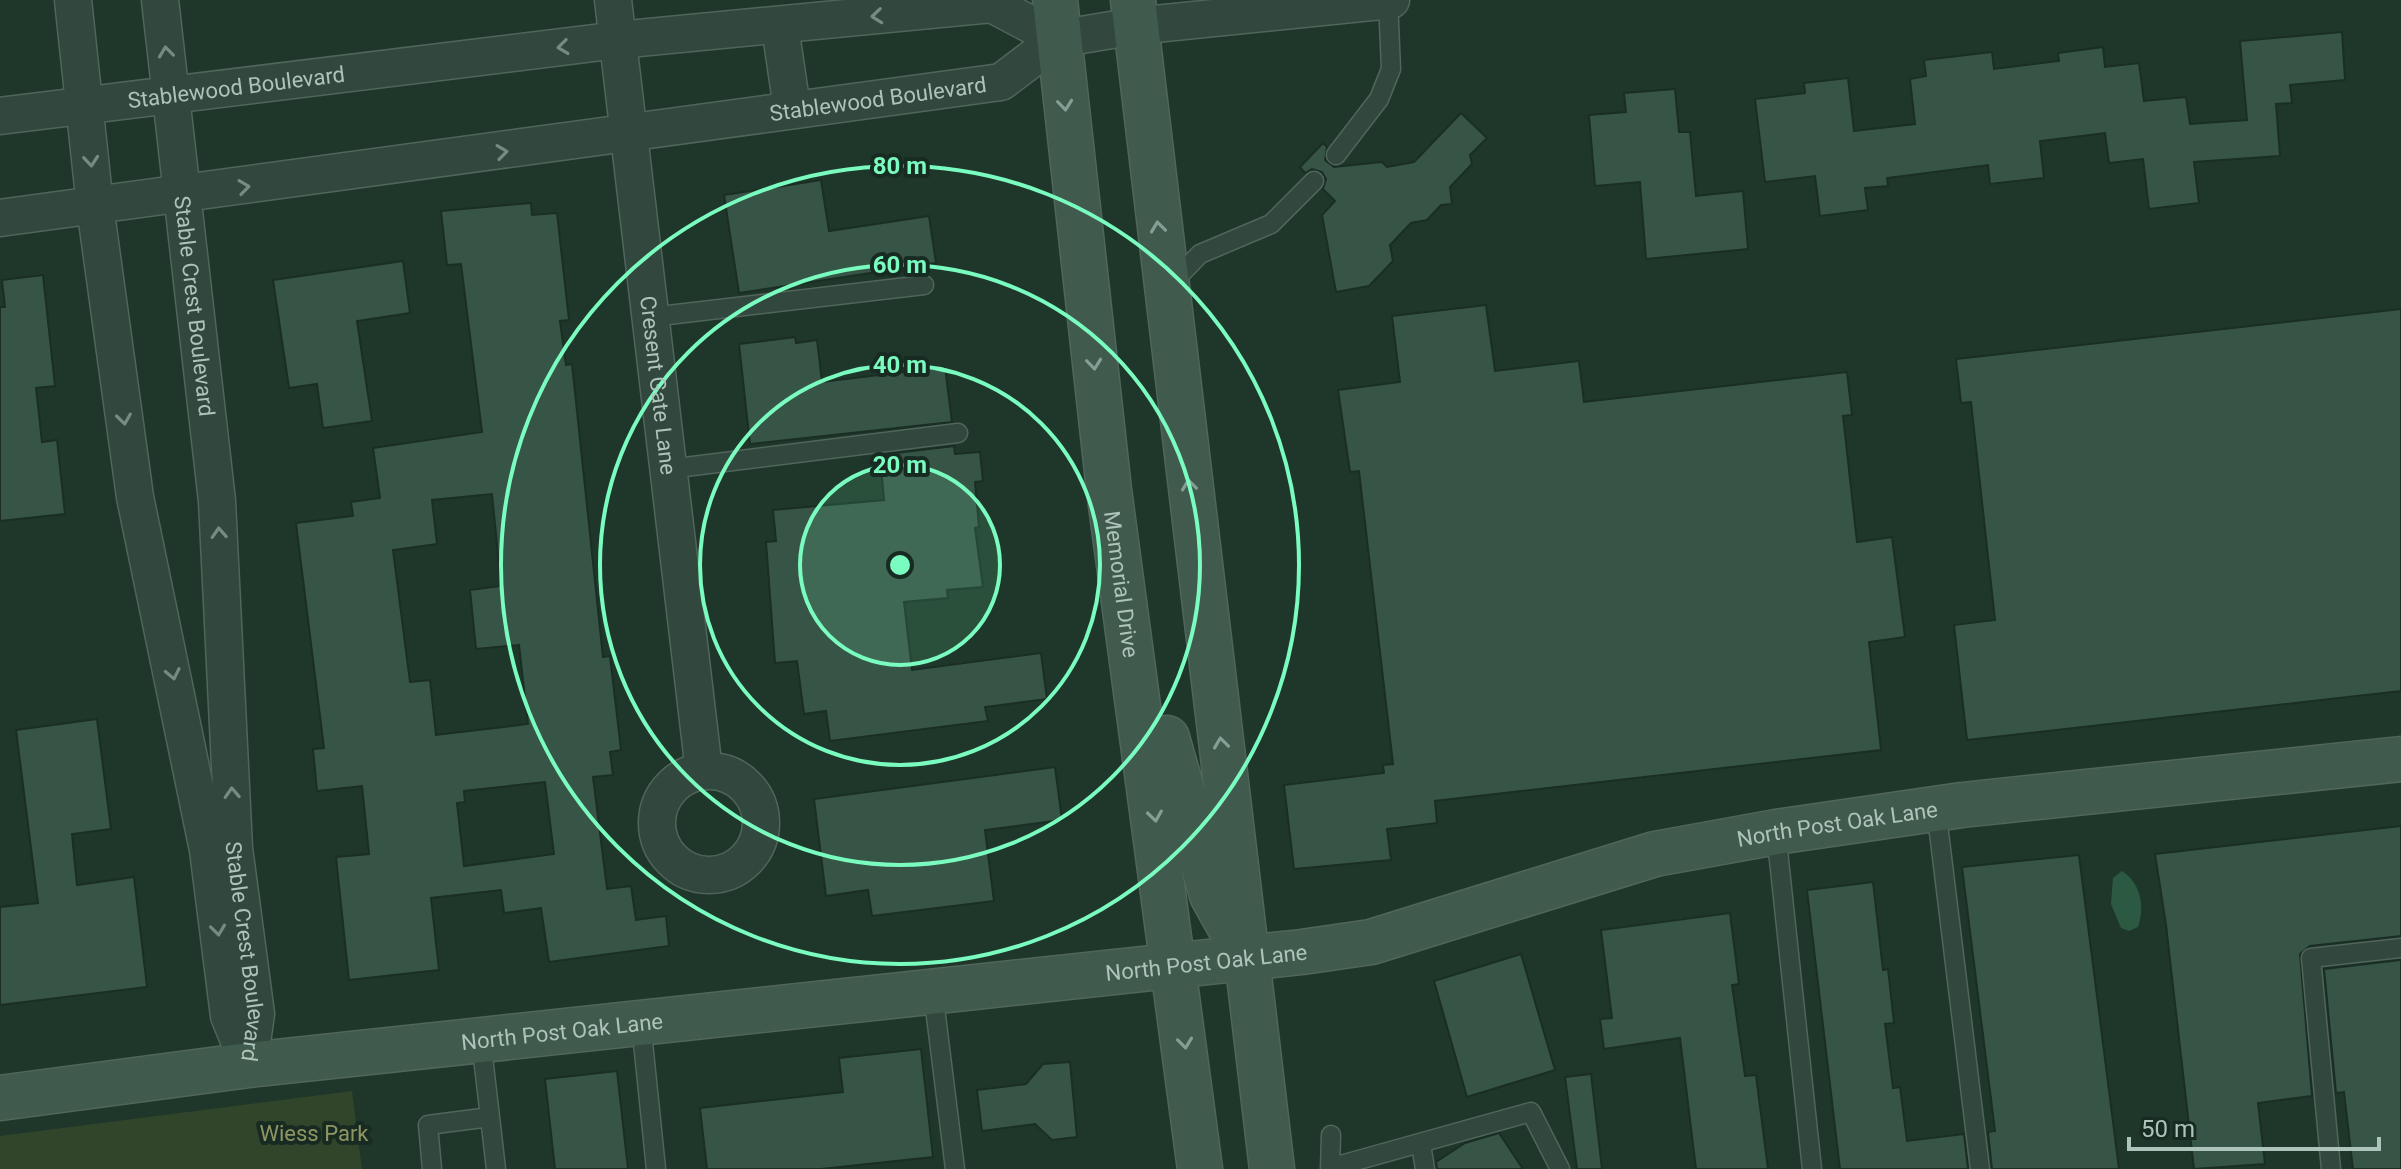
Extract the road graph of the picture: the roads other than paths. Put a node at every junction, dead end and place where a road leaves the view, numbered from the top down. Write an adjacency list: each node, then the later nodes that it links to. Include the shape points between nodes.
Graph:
1 (73, 0): 10 (street, Stable Crest Boulevard)
2 (160, 0): 9 (street, Stable Crest Boulevard, one-way to 2)
3 (613, 0): 8 (street, Cresent Gate Lane)
4 (1390, 0): 5 (street); 14 (lane, via 1391,69 1379,99)
5 (1134, 13): 6 (street); 20 (main road, one-way to 5)
6 (1056, 20): 7 (street, Stablewood Boulevard, one-way to 7, via 992,4); 11 (street, Stablewood Boulevard, via 1001,82); 24 (main road, Memorial Drive, one-way to 24)
7 (780, 27): 8 (street, Stablewood Boulevard); 11 (street)
8 (618, 40): 9 (street, Stablewood Boulevard, one-way to 9); 13 (street, Cresent Gate Lane)
9 (172, 97): 10 (street, Stablewood Boulevard); 16 (street, Stable Crest Boulevard)
10 (86, 106): 12 (street, Stablewood Boulevard); 17 (street, Stable Crest Boulevard, one-way to 17)
11 (792, 108): 13 (street, Stablewood Boulevard)
12 (0, 116)
13 (629, 134): 16 (street, Stablewood Boulevard, one-way to 13); 21 (street, Cresent Gate Lane)
14 (1336, 155)
15 (1314, 181): 20 (lane, via 1271,224 1200,254)
16 (182, 196): 17 (street, Stablewood Boulevard); 35 (street, Stable Crest Boulevard, one-way to 16, via 256,1014 234,848 217,501)
17 (95, 206): 18 (street, Stablewood Boulevard); 35 (street, Stable Crest Boulevard, one-way to 35, via 135,497 208,850 229,1016)
18 (0, 218)
19 (924, 285): 21 (lane)
20 (1165, 289): 30 (main road, one-way to 20)
21 (651, 317): 23 (street, Cresent Gate Lane)
22 (958, 433): 23 (lane)
23 (669, 469): 26 (street, Cresent Gate Lane)
24 (1125, 590): 30 (main road, via 1212,895); 31 (main road, Memorial Drive, one-way to 31)
25 (2401, 759): 27 (main road, North Post Oak Lane)
26 (704, 771)
27 (1936, 808): 28 (main road, North Post Oak Lane); 50 (lane)
28 (1776, 832): 30 (main road, North Post Oak Lane, via 1655,854 1371,942); 49 (lane)
29 (2401, 948): 51 (lane, via 2311,958)
30 (1248, 959): 31 (main road, North Post Oak Lane); 45 (main road)
31 (1175, 966): 32 (main road, North Post Oak Lane); 44 (main road, Memorial Drive, one-way to 44)
32 (933, 992): 33 (main road, North Post Oak Lane); 43 (lane)
33 (641, 1023): 34 (main road, North Post Oak Lane); 42 (lane)
34 (481, 1040): 35 (main road, North Post Oak Lane); 37 (lane)
35 (249, 1065): 36 (main road, North Post Oak Lane)
36 (0, 1098)
37 (490, 1117): 40 (lane, via 428,1125); 41 (lane)
38 (1331, 1135): 46 (lane)
39 (1421, 1144): 46 (lane); 47 (lane); 48 (lane, via 1531,1112)
40 (432, 1169)
41 (496, 1169)
42 (656, 1169)
43 (955, 1169)
44 (1200, 1169)
45 (1272, 1169)
46 (1330, 1169)
47 (1425, 1169)
48 (1560, 1169)
49 (1812, 1169)
50 (1980, 1169)
51 (2331, 1169)

